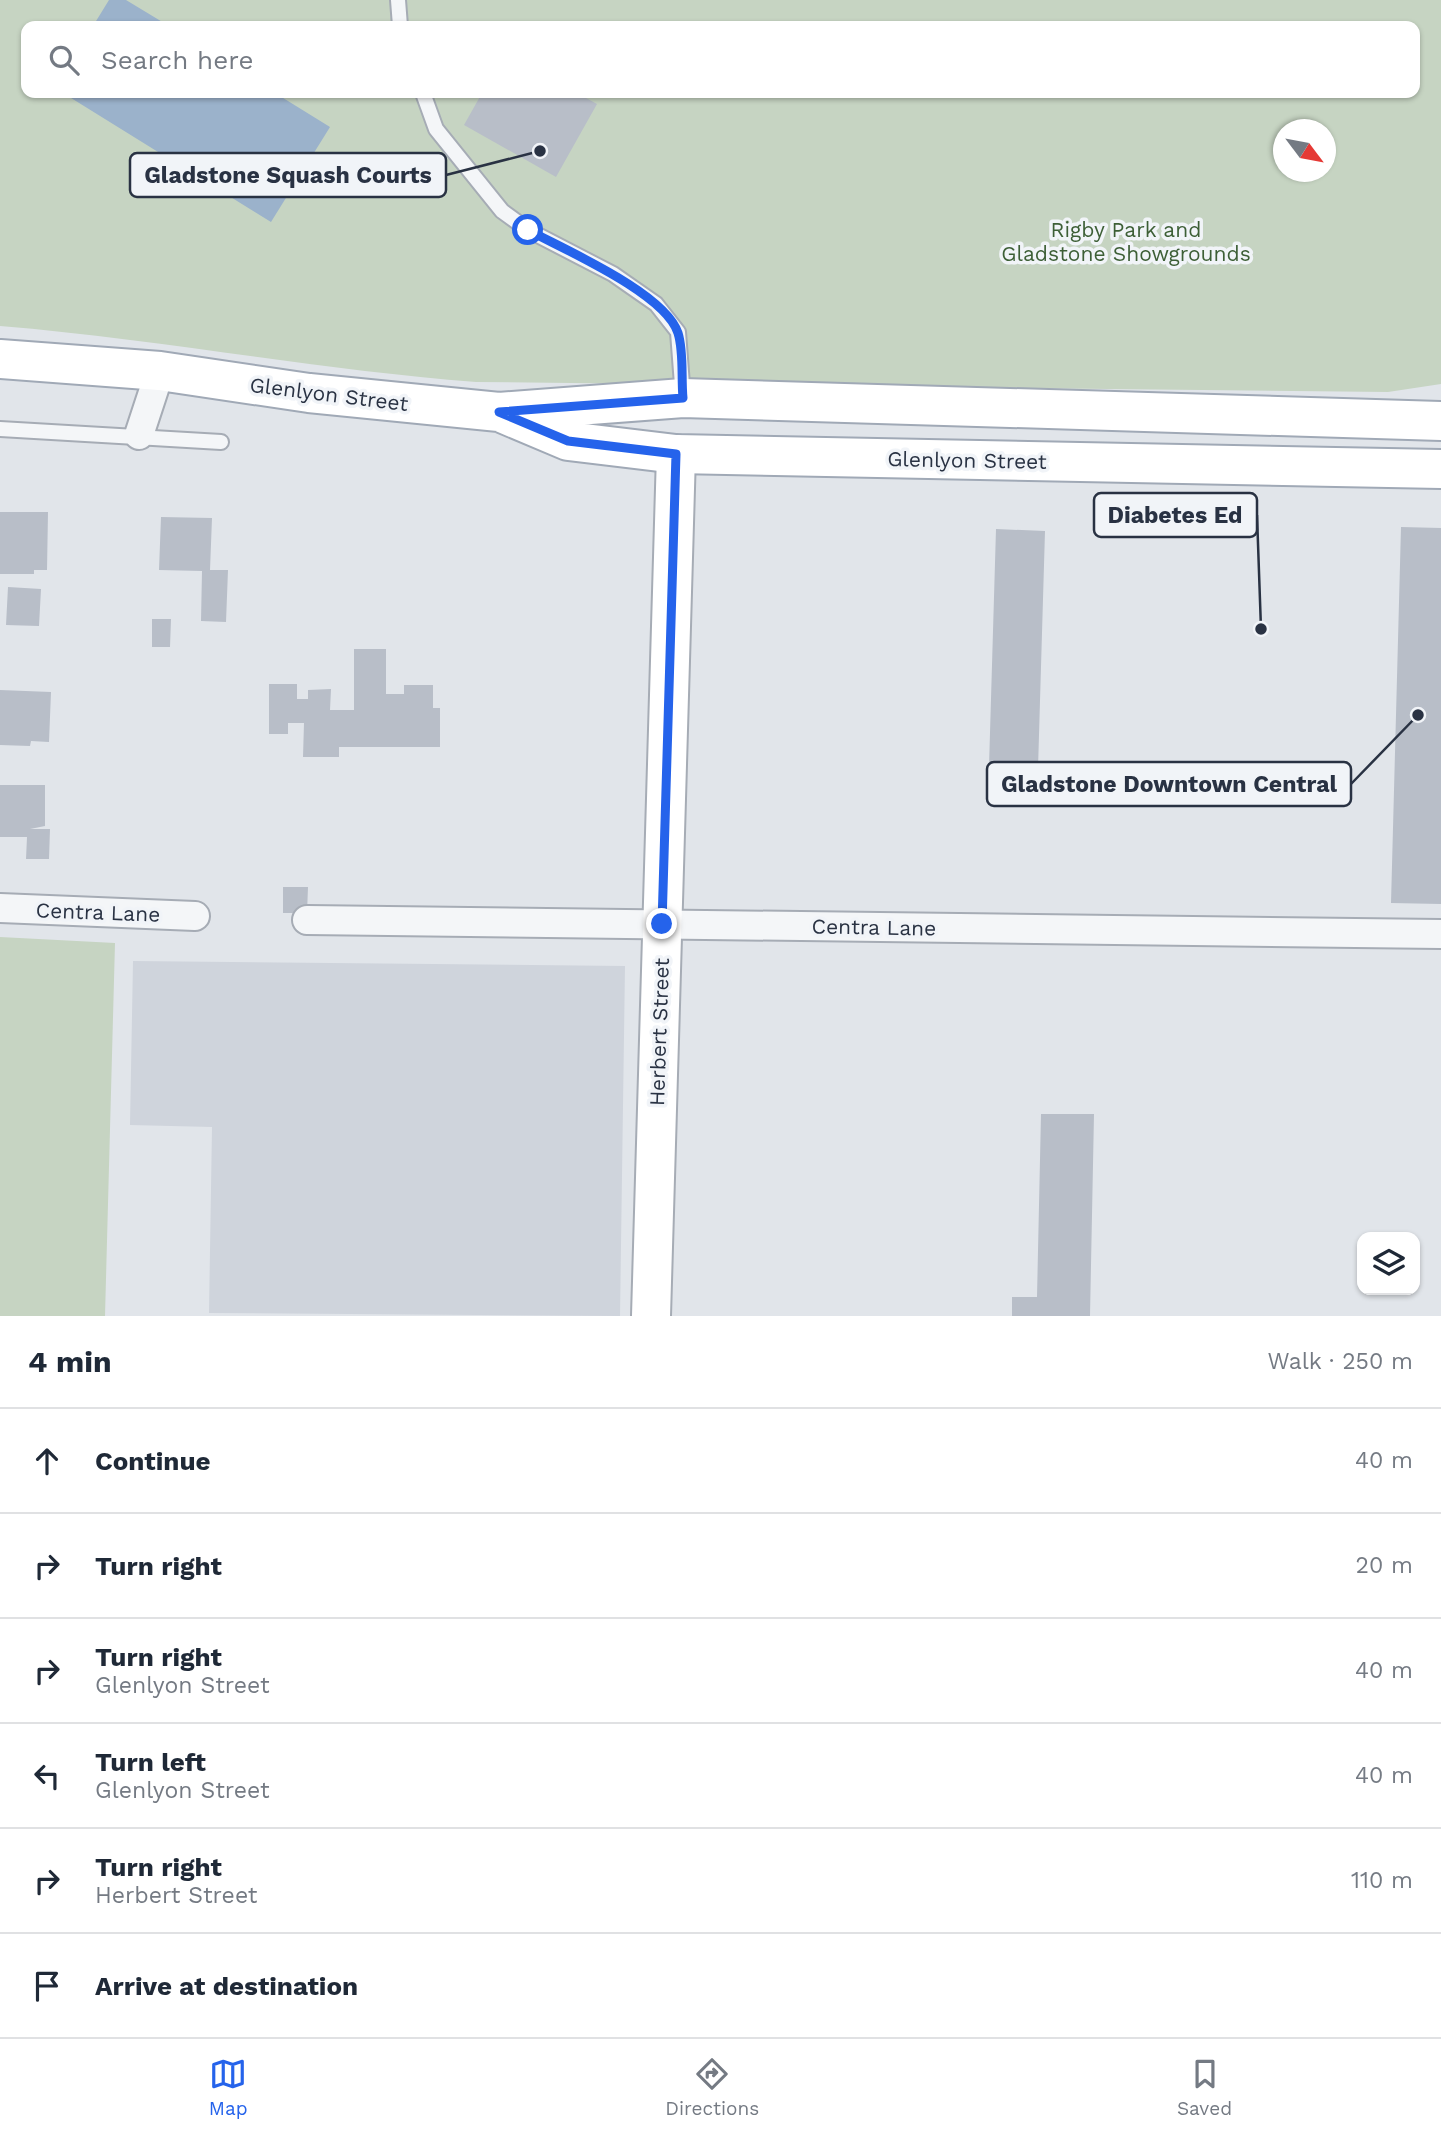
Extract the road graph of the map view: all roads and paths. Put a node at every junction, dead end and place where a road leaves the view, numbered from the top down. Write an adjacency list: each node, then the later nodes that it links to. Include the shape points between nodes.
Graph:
1 (398, 0): 2 (lane)
2 (400, 21)
3 (425, 98): 6 (lane, via 436,129 502,211 656,304 678,332)
4 (0, 359): 5 (main road, Glenlyon Street)
5 (160, 371): 7 (main road, Glenlyon Street, via 309,393); 10 (street)
6 (683, 398): 7 (main road, Glenlyon Street); 8 (main road, Glenlyon Street)
7 (499, 412): 12 (main road, Glenlyon Street, via 568,441)
8 (1430, 416)
9 (0, 429): 10 (lane)
10 (139, 435): 11 (lane)
11 (221, 442)
12 (676, 454): 13 (main road, Glenlyon Street); 17 (main road, Herbert Street)
13 (1441, 470)
14 (0, 908): 15 (street, Centra Lane)
15 (195, 916)
16 (307, 920): 17 (street, Centra Lane)
17 (662, 924): 18 (street, Centra Lane); 19 (main road, Herbert Street)
18 (1441, 934)
19 (651, 1316)

